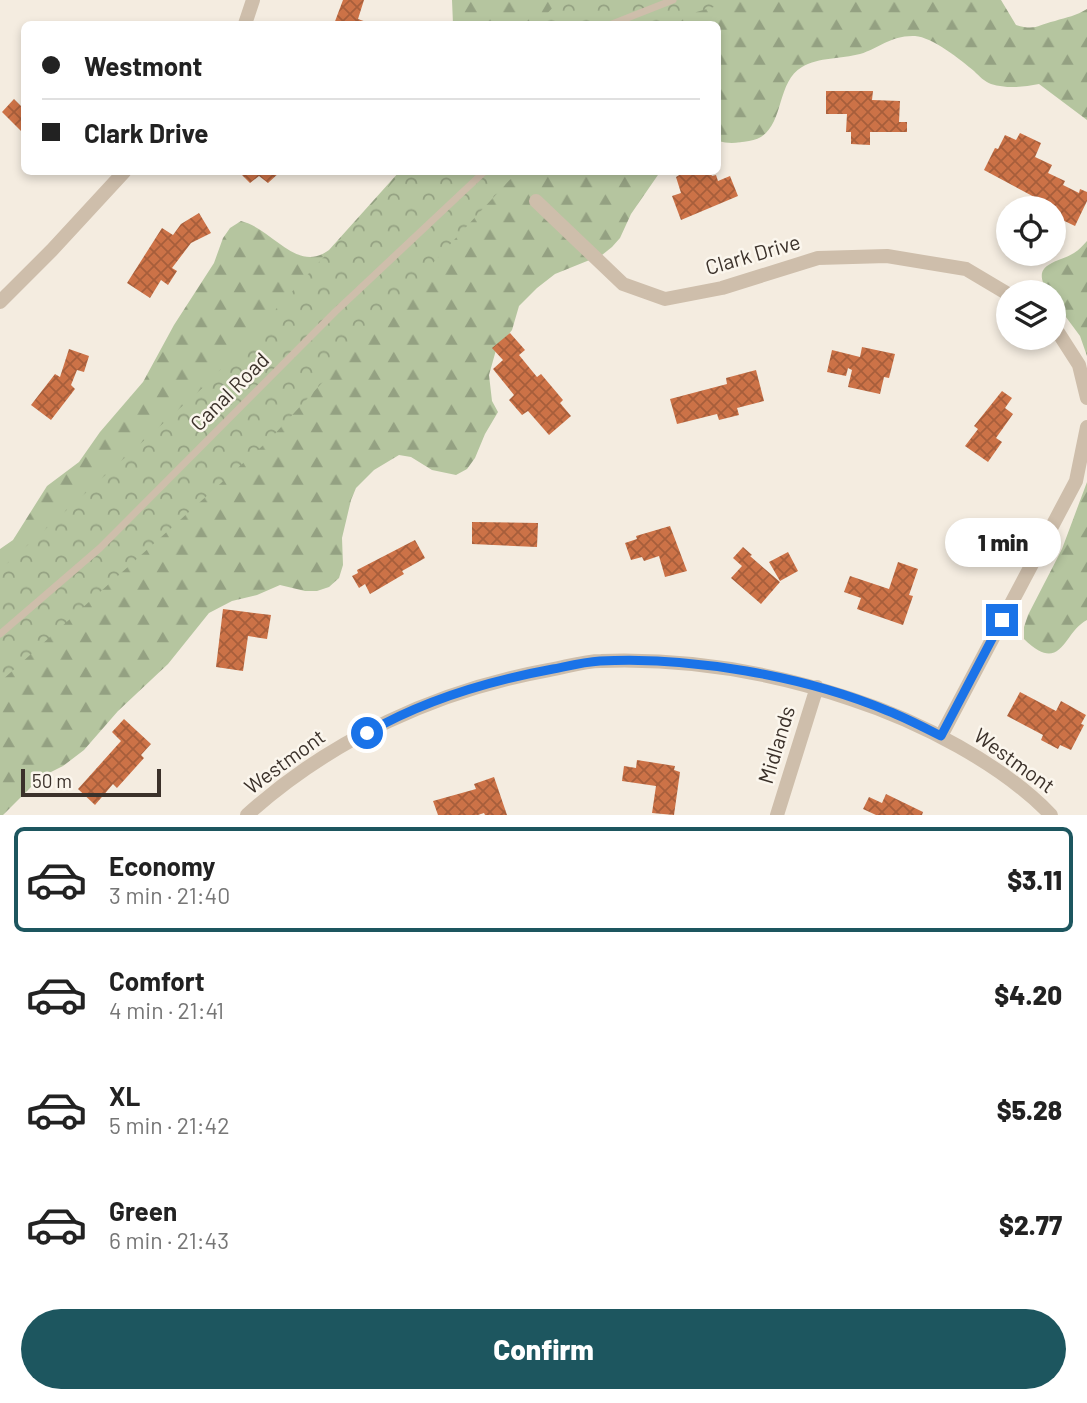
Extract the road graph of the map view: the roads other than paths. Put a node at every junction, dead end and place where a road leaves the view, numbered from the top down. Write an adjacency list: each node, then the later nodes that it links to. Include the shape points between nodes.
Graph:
1 (253, 0): 3 (street)
2 (673, 0): 4 (lane)
3 (246, 21)
4 (620, 21)
5 (121, 175): 9 (street)
6 (481, 175): 13 (lane, Canal Road, via 335,312 100,548)
7 (536, 201): 8 (street, Clark Drive, via 624,284 665,299 722,288 818,258 887,256 966,269)
8 (996, 287)
9 (0, 302)
10 (1066, 345): 11 (street, via 1079,365)
11 (1087, 398)
12 (1087, 427): 15 (street, via 1076,481)
13 (0, 634)
14 (817, 687): 15 (street, Westmont, via 887,710); 16 (street, Westmont, via 746,671 673,663 599,661 533,673 460,691 388,721 292,778); 17 (street, Midlands)
15 (941, 736): 18 (street, Westmont)
16 (247, 815)
17 (777, 815)
18 (1051, 815)

